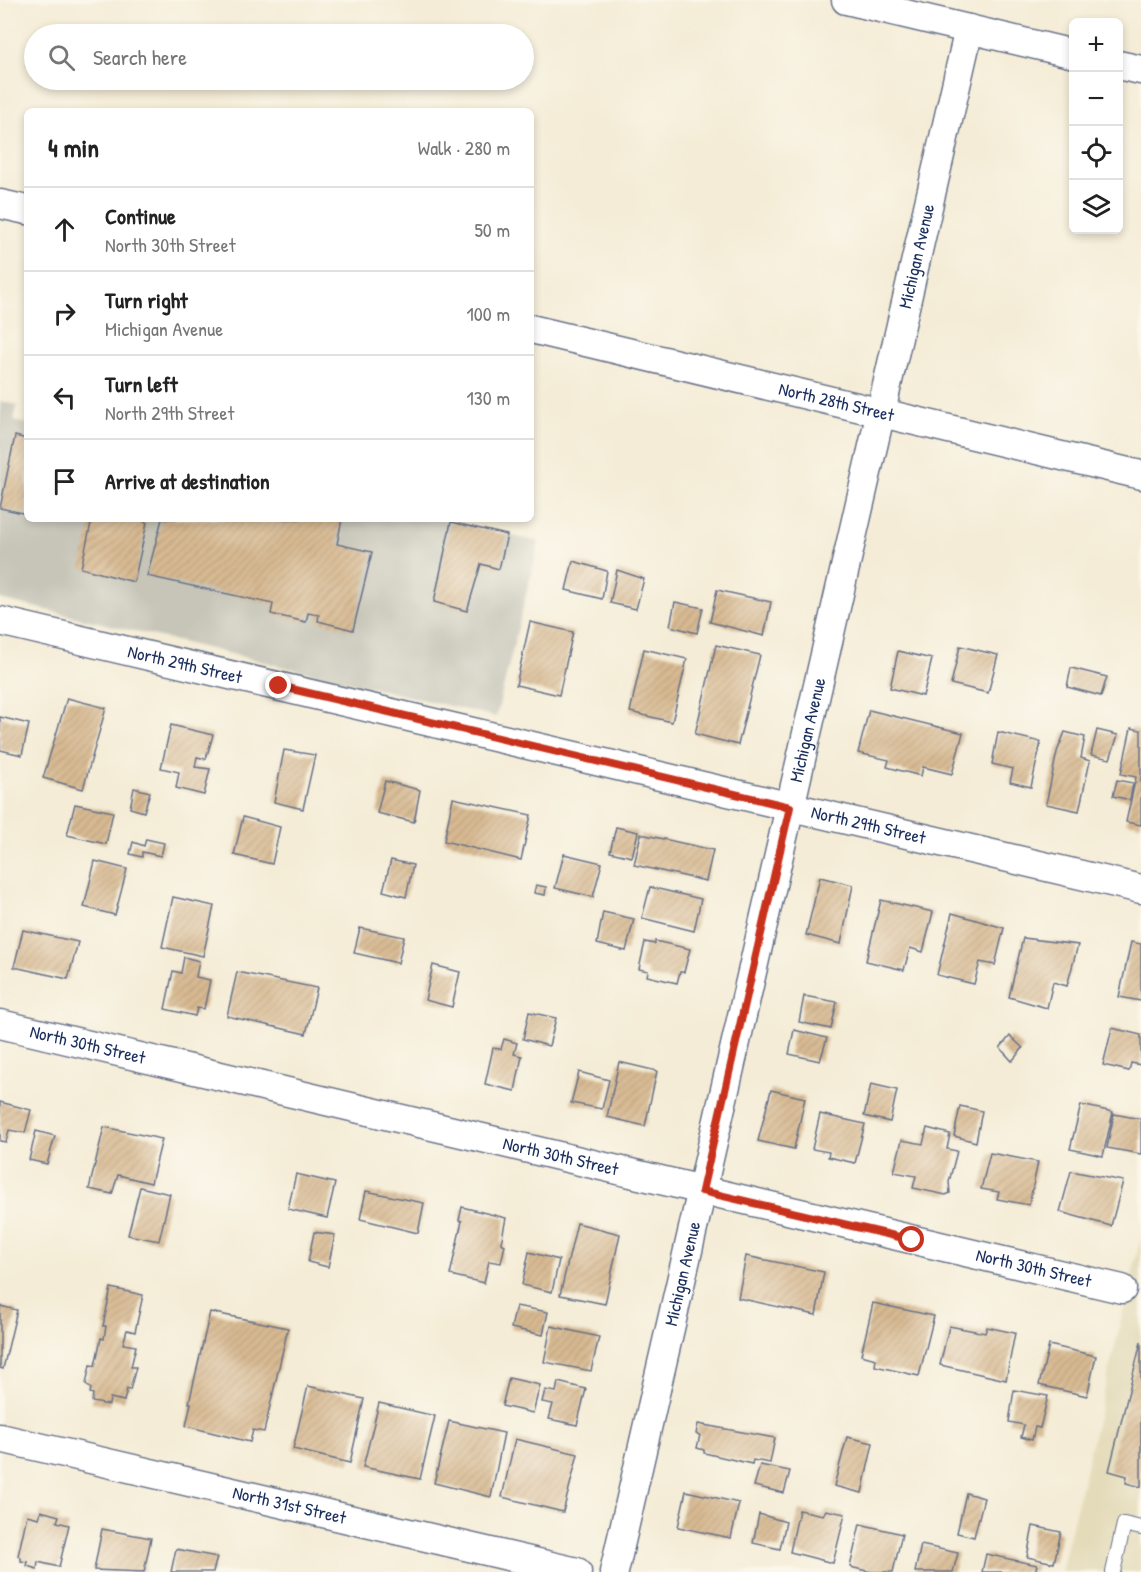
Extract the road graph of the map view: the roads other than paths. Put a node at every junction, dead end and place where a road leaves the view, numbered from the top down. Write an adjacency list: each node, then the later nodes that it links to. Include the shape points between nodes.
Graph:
1 (846, 0): 2 (street)
2 (969, 29): 3 (street); 9 (street, Michigan Avenue)
3 (1069, 53)
4 (1123, 66): 5 (street)
5 (1141, 70)
6 (0, 204): 7 (street)
7 (24, 209)
8 (534, 330): 9 (street, North 28th Street)
9 (881, 412): 10 (street, North 28th Street); 12 (street, Michigan Avenue)
10 (1141, 475)
11 (0, 621): 12 (street, North 29th Street)
12 (790, 807): 13 (street, North 29th Street); 15 (street, Michigan Avenue)
13 (1141, 889)
14 (0, 1024): 15 (street, North 30th Street)
15 (702, 1191): 16 (street, North 30th Street); 20 (street, Michigan Avenue)
16 (1122, 1289)
17 (0, 1438): 19 (street, North 31st Street)
18 (1141, 1528): 21 (lane, via 1124,1524)
19 (577, 1572)
20 (614, 1572)
21 (1113, 1572)

